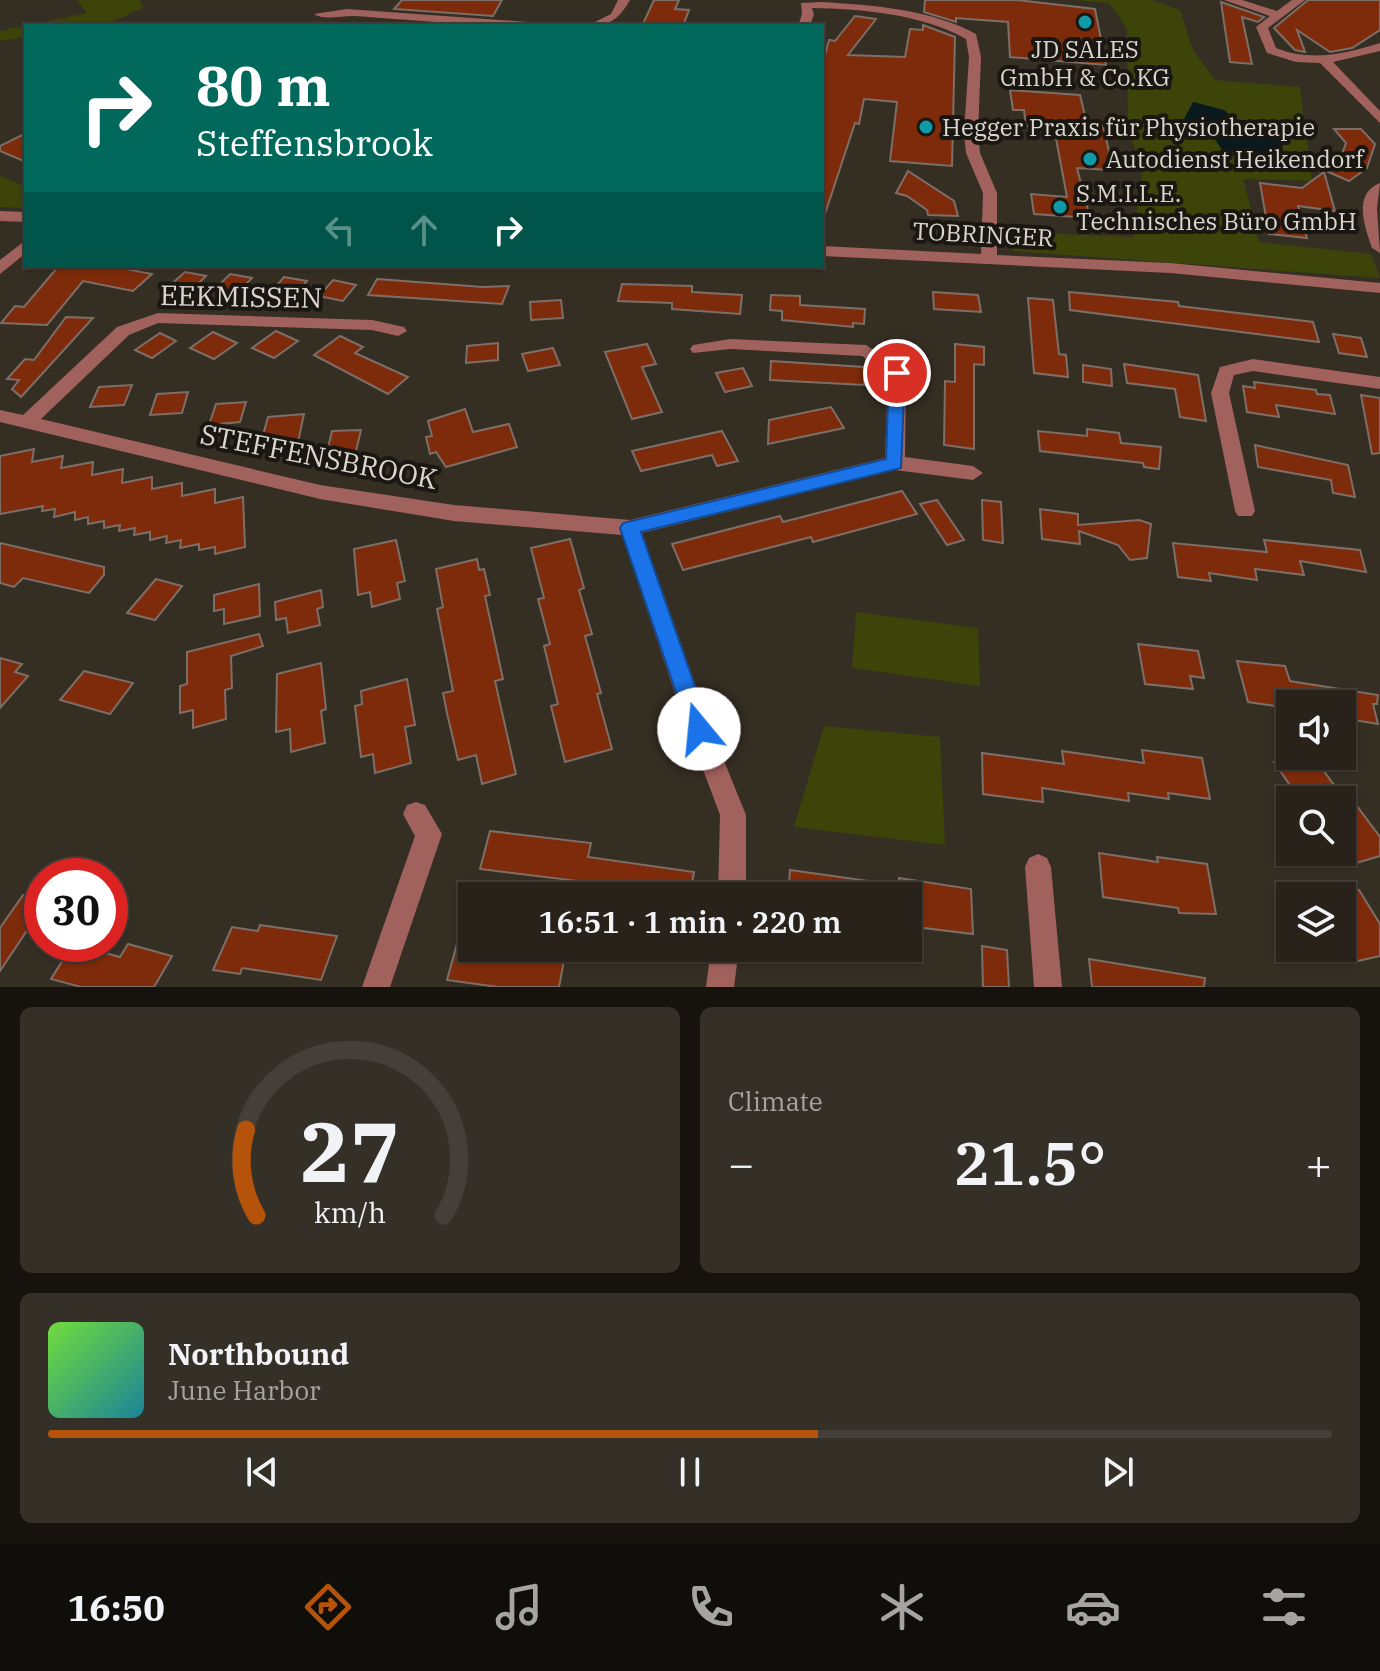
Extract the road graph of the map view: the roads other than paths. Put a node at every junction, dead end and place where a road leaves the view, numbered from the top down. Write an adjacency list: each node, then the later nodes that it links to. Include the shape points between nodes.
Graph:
1 (323, 0): 7 (street)
2 (624, 0): 9 (street, via 615,16)
3 (1230, 0): 6 (street)
4 (1299, 0): 6 (street)
5 (801, 3): 10 (street, via 808,14); 20 (street, via 951,26 972,37 971,133 973,153 990,193)
6 (1276, 14): 12 (street, via 1262,27 1271,50)
7 (318, 20): 8 (street, via 347,12)
8 (514, 24)
9 (597, 24)
10 (805, 24)
11 (1380, 47): 12 (street, via 1365,54)
12 (1322, 58): 13 (street)
13 (1380, 119)
14 (1380, 187): 18 (street, via 1372,195 1369,216)
15 (0, 216): 16 (street)
16 (24, 217)
17 (24, 247): 22 (street)
18 (1380, 248)
19 (824, 251): 20 (street, TOBRINGER)
20 (989, 258): 24 (street, TOBRINGER)
21 (24, 262): 23 (street)
22 (0, 269)
23 (0, 280)
24 (1380, 288)
25 (398, 331): 29 (street, EEKMISSEN, via 372,325 158,318 123,331)
26 (699, 349): 30 (street, via 730,344 866,351 897,373)
27 (1380, 383): 32 (street, via 1253,365 1226,371 1220,393)
28 (0, 416): 29 (street, STEFFENSBROOK)
29 (26, 423): 33 (street, STEFFENSBROOK, via 320,492 454,513)
30 (895, 463): 31 (street, STEFFENSBROOK); 33 (street, STEFFENSBROOK)
31 (973, 473)
32 (1245, 511)
33 (630, 528): 34 (street)
34 (699, 729)
35 (711, 759): 38 (street, via 733,815)
36 (416, 814): 40 (street, via 429,834)
37 (1038, 867): 42 (street)
38 (732, 882)
39 (723, 962): 41 (street)
40 (376, 987)
41 (720, 987)
42 (1048, 987)

